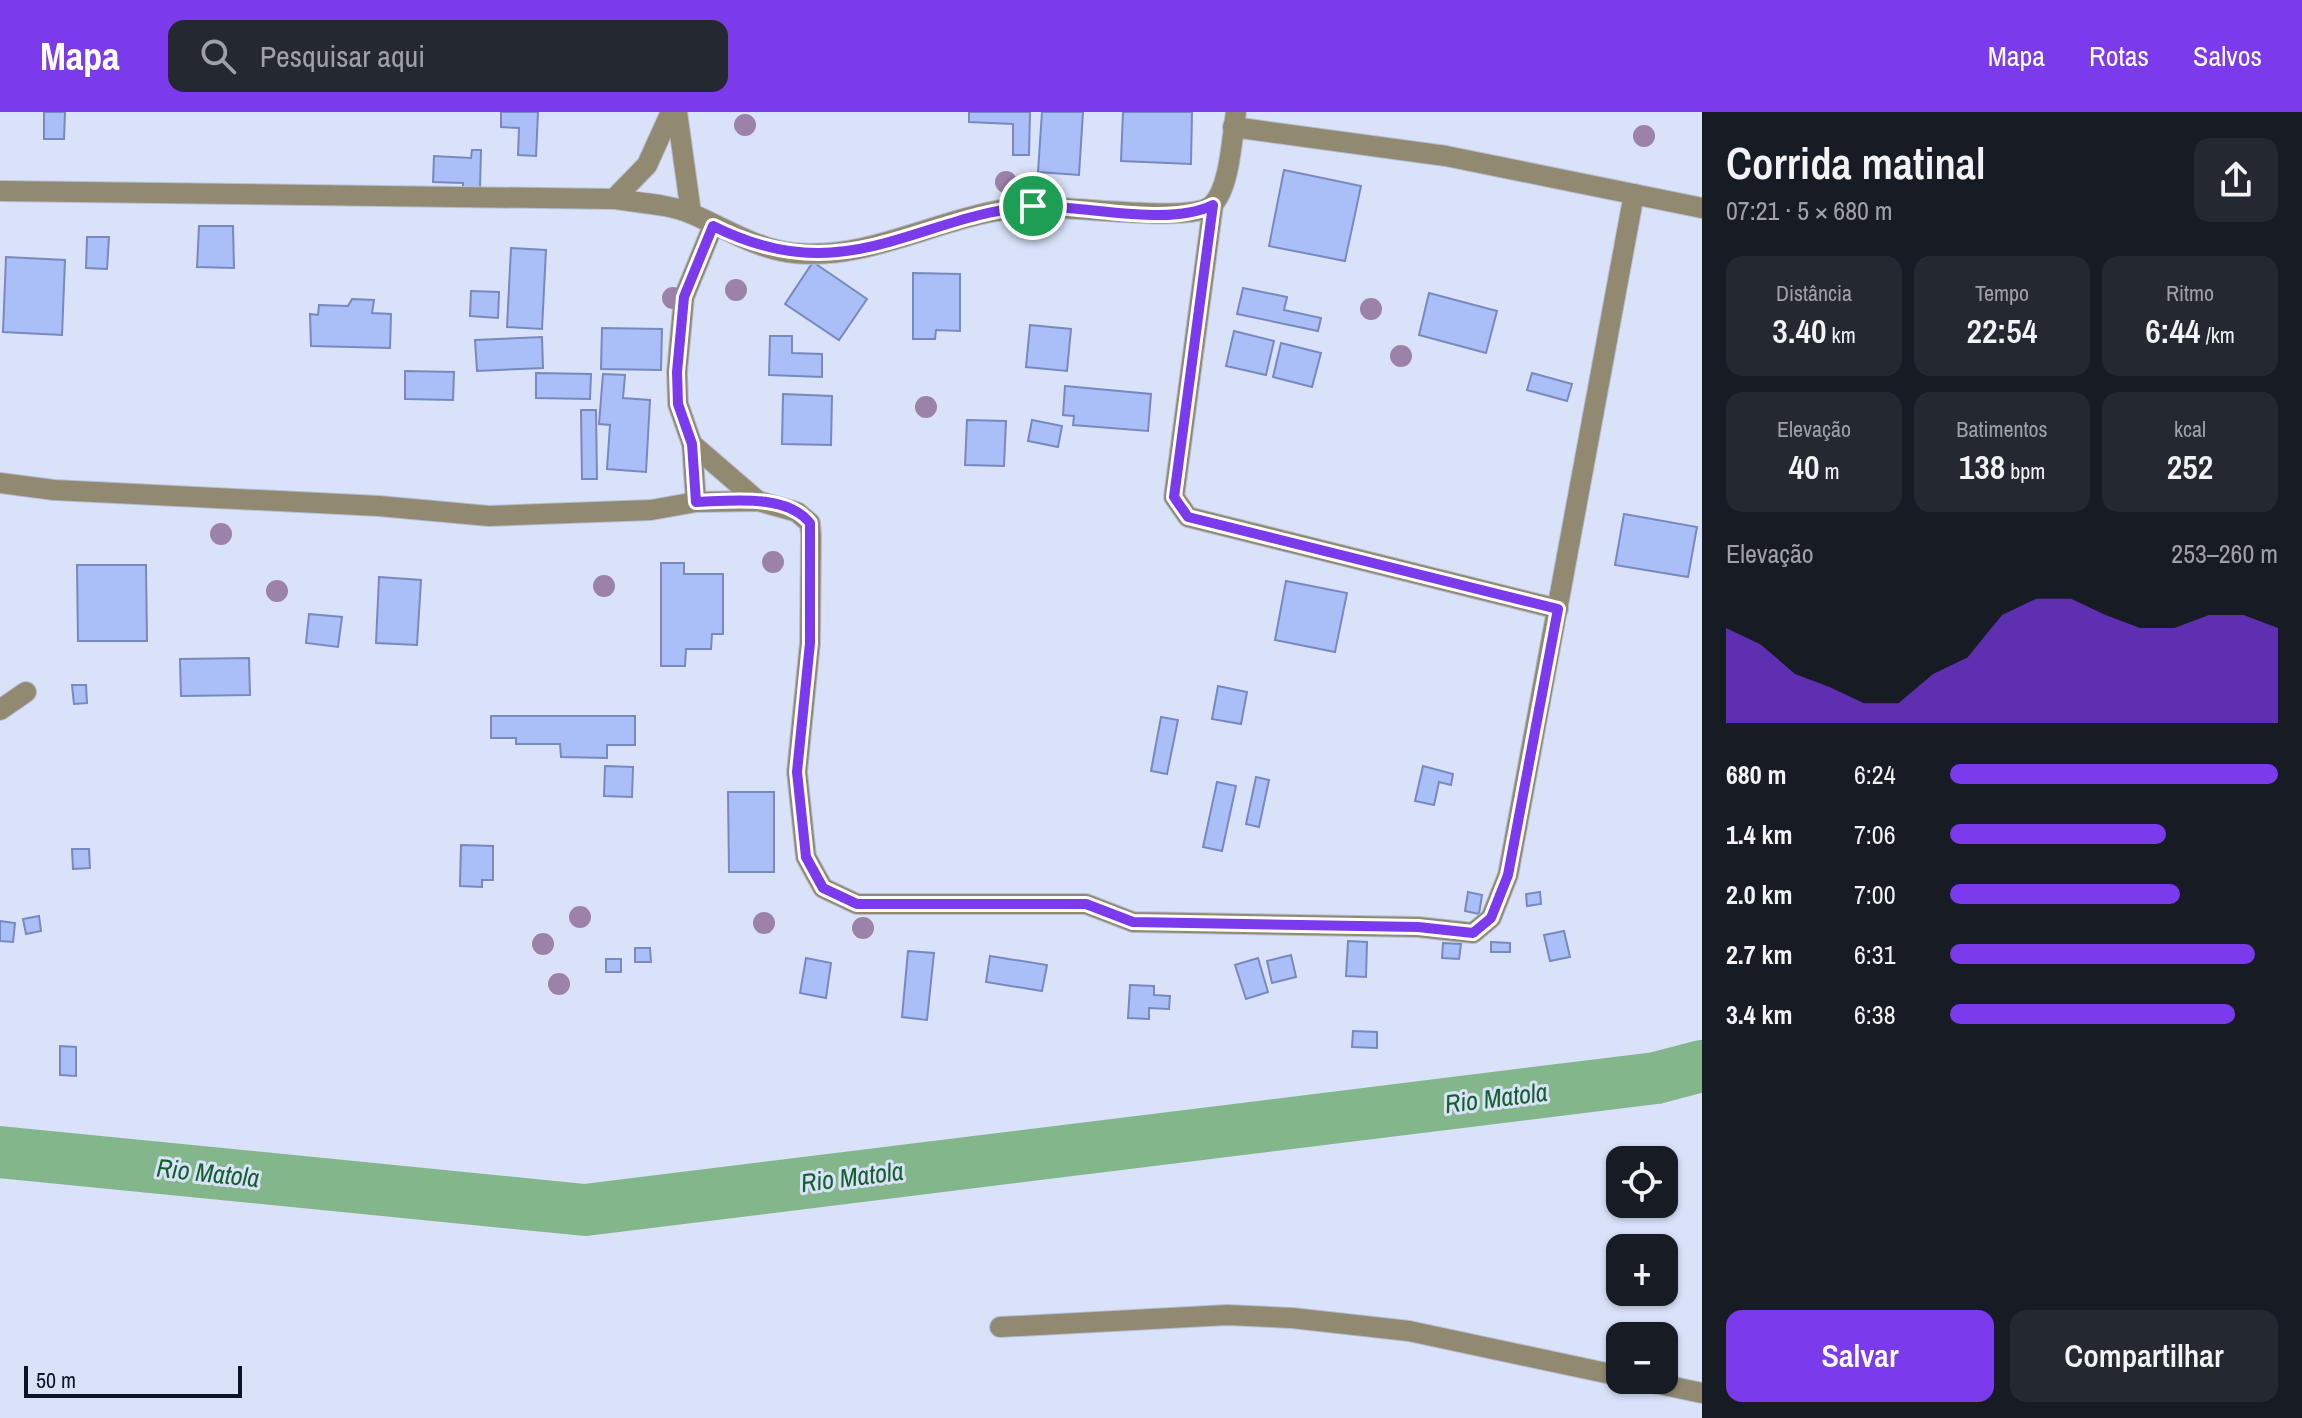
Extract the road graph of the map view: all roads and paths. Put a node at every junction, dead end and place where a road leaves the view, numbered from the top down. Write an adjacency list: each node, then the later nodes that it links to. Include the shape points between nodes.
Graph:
1 (671, 112): 6 (street, via 647,165)
2 (677, 112): 9 (street)
3 (1235, 119): 5 (street); 7 (street, via 1226,178)
4 (0, 191): 6 (street)
5 (1634, 194): 8 (street); 15 (street)
6 (614, 199): 9 (street)
7 (1213, 205): 10 (street, via 1200,212 1160,214 1033,206 978,212 909,236 821,253 791,253); 15 (street, via 1174,497 1188,517)
8 (1702, 208)
9 (691, 213): 10 (street)
10 (713, 226): 11 (street, via 684,297 678,404)
11 (692, 444): 13 (street); 14 (street)
12 (0, 483): 14 (street, via 489,516 640,511)
13 (758, 501): 14 (street); 15 (street, via 797,512 810,523 810,643 797,772 806,857 823,888 857,904 1086,904 1133,922 1418,927 1473,933 1491,918 1508,875)
14 (696, 502)
15 (1558, 609)
16 (26, 692): 17 (street)
17 (0, 710)
18 (1000, 1327): 19 (street, via 1227,1315 1292,1318 1409,1331)
19 (1606, 1373)
20 (1678, 1388): 21 (street)
21 (1702, 1393)

